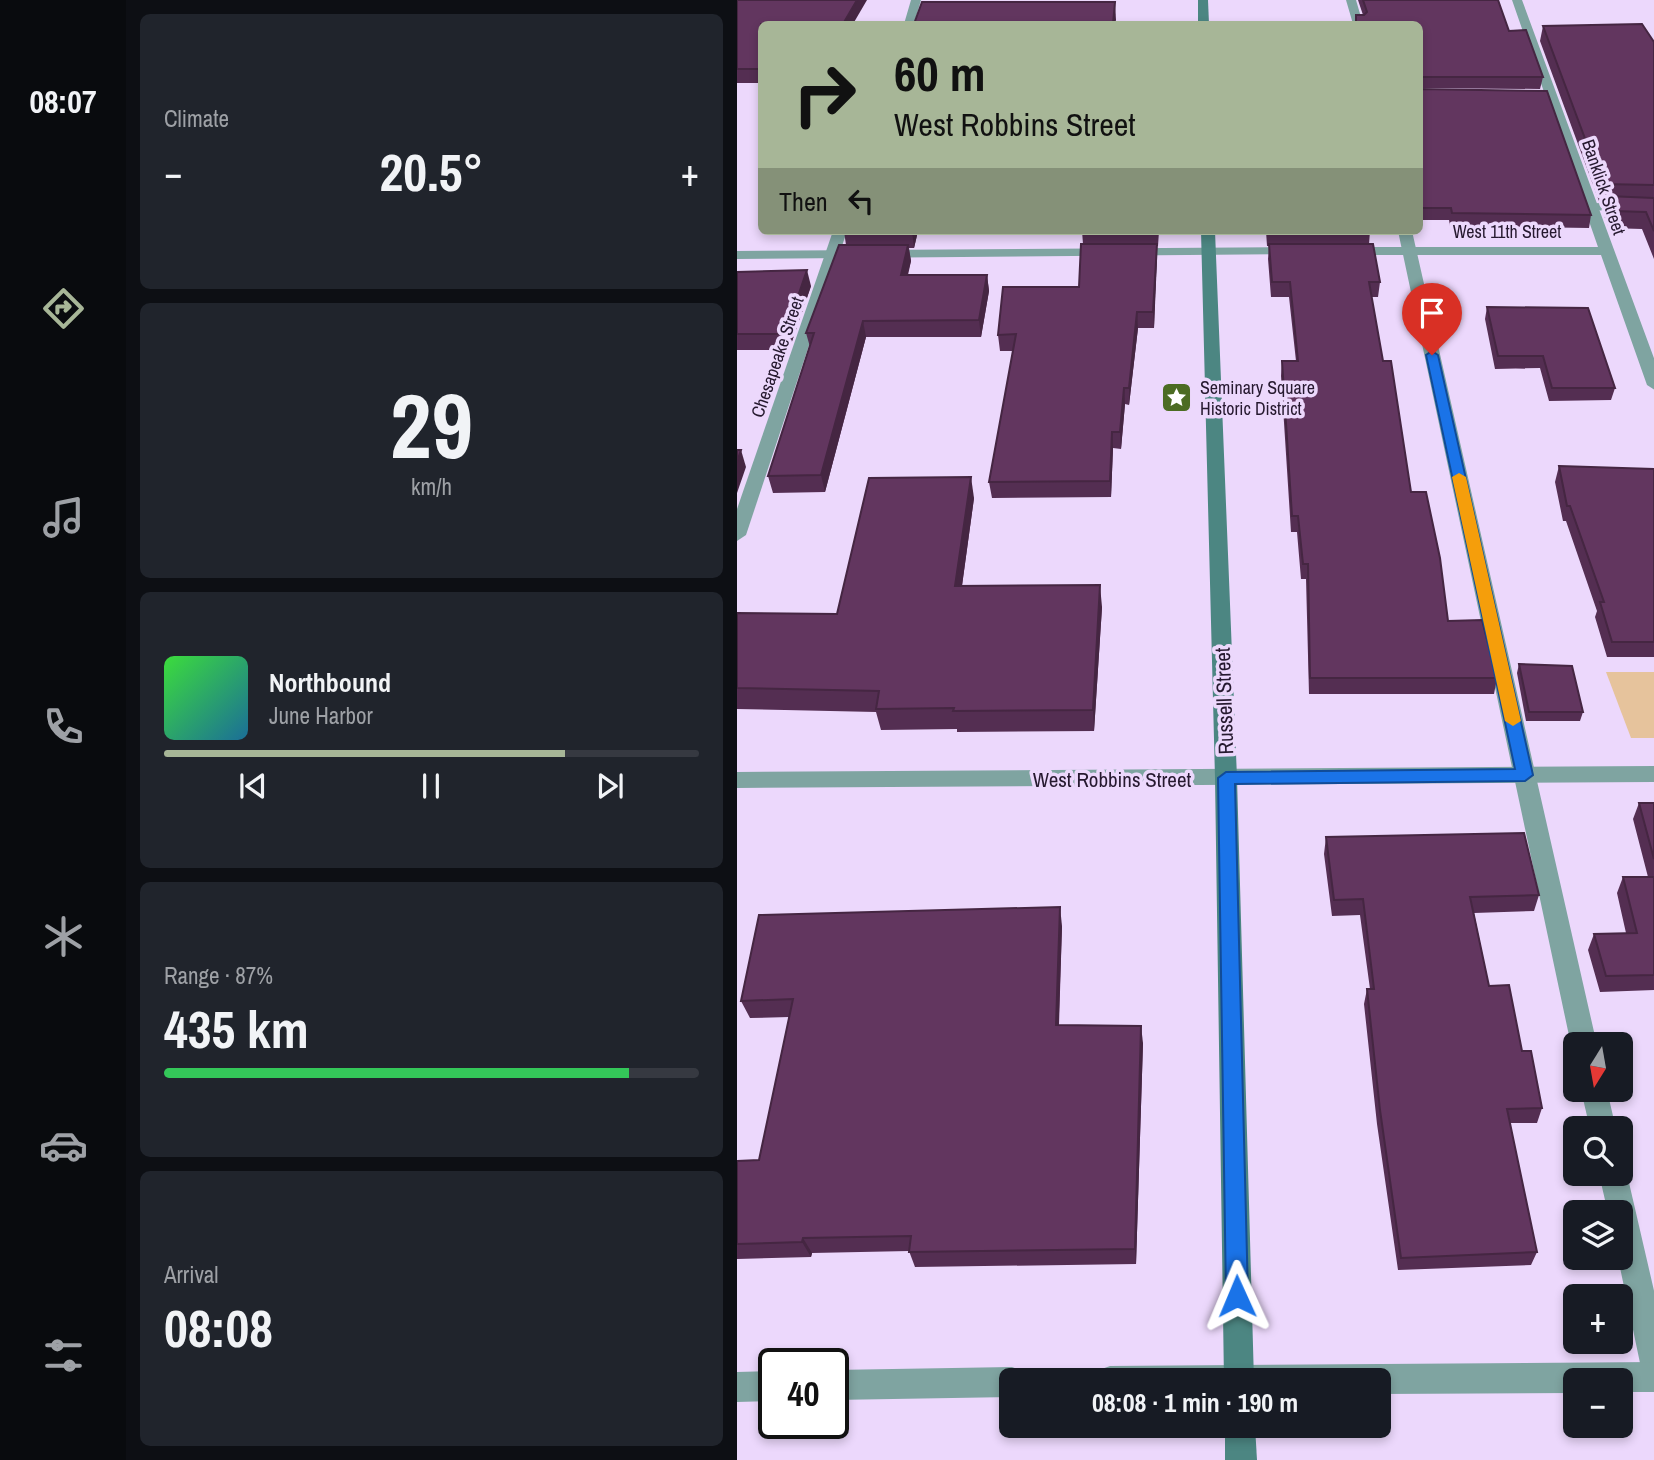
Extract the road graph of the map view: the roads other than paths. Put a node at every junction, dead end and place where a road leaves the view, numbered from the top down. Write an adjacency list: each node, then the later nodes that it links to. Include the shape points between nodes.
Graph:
1 (916, 0): 5 (street)
2 (1203, 0): 6 (street)
3 (1351, 0): 7 (street)
4 (1517, 0): 8 (street, Banklick Street, via 1545,96)
5 (910, 21)
6 (1204, 21)
7 (1357, 21)
8 (1590, 207): 9 (street); 14 (street, Banklick Street)
9 (1654, 208)
10 (839, 235): 15 (street, Chesapeake Street)
11 (1406, 235): 13 (street)
12 (1208, 241): 13 (street, West 11th Street, via 1323,251); 15 (street, West 11th Street); 22 (street, Russell Street)
13 (1409, 250): 14 (street, West 11th Street); 21 (street)
14 (1606, 251): 17 (street, Banklick Street)
15 (832, 254): 16 (street, West 11th Street); 19 (street, Chesapeake Street)
16 (737, 255)
17 (1647, 348): 18 (street, Banklick Street)
18 (1654, 385)
19 (737, 535)
20 (1654, 774): 21 (street, West Robbins Street)
21 (1525, 775): 22 (street, West Robbins Street); 24 (street)
22 (1226, 778): 23 (street, West Robbins Street); 27 (street, Russell Street)
23 (737, 780)
24 (1581, 1032)
25 (1616, 1186): 26 (street)
26 (1654, 1363)
27 (1239, 1368)
28 (1654, 1377): 29 (street)
29 (1391, 1379)
30 (999, 1382): 31 (street)
31 (849, 1385)
32 (758, 1386): 33 (street)
33 (737, 1387)
34 (1240, 1438): 35 (street)
35 (1241, 1460)

